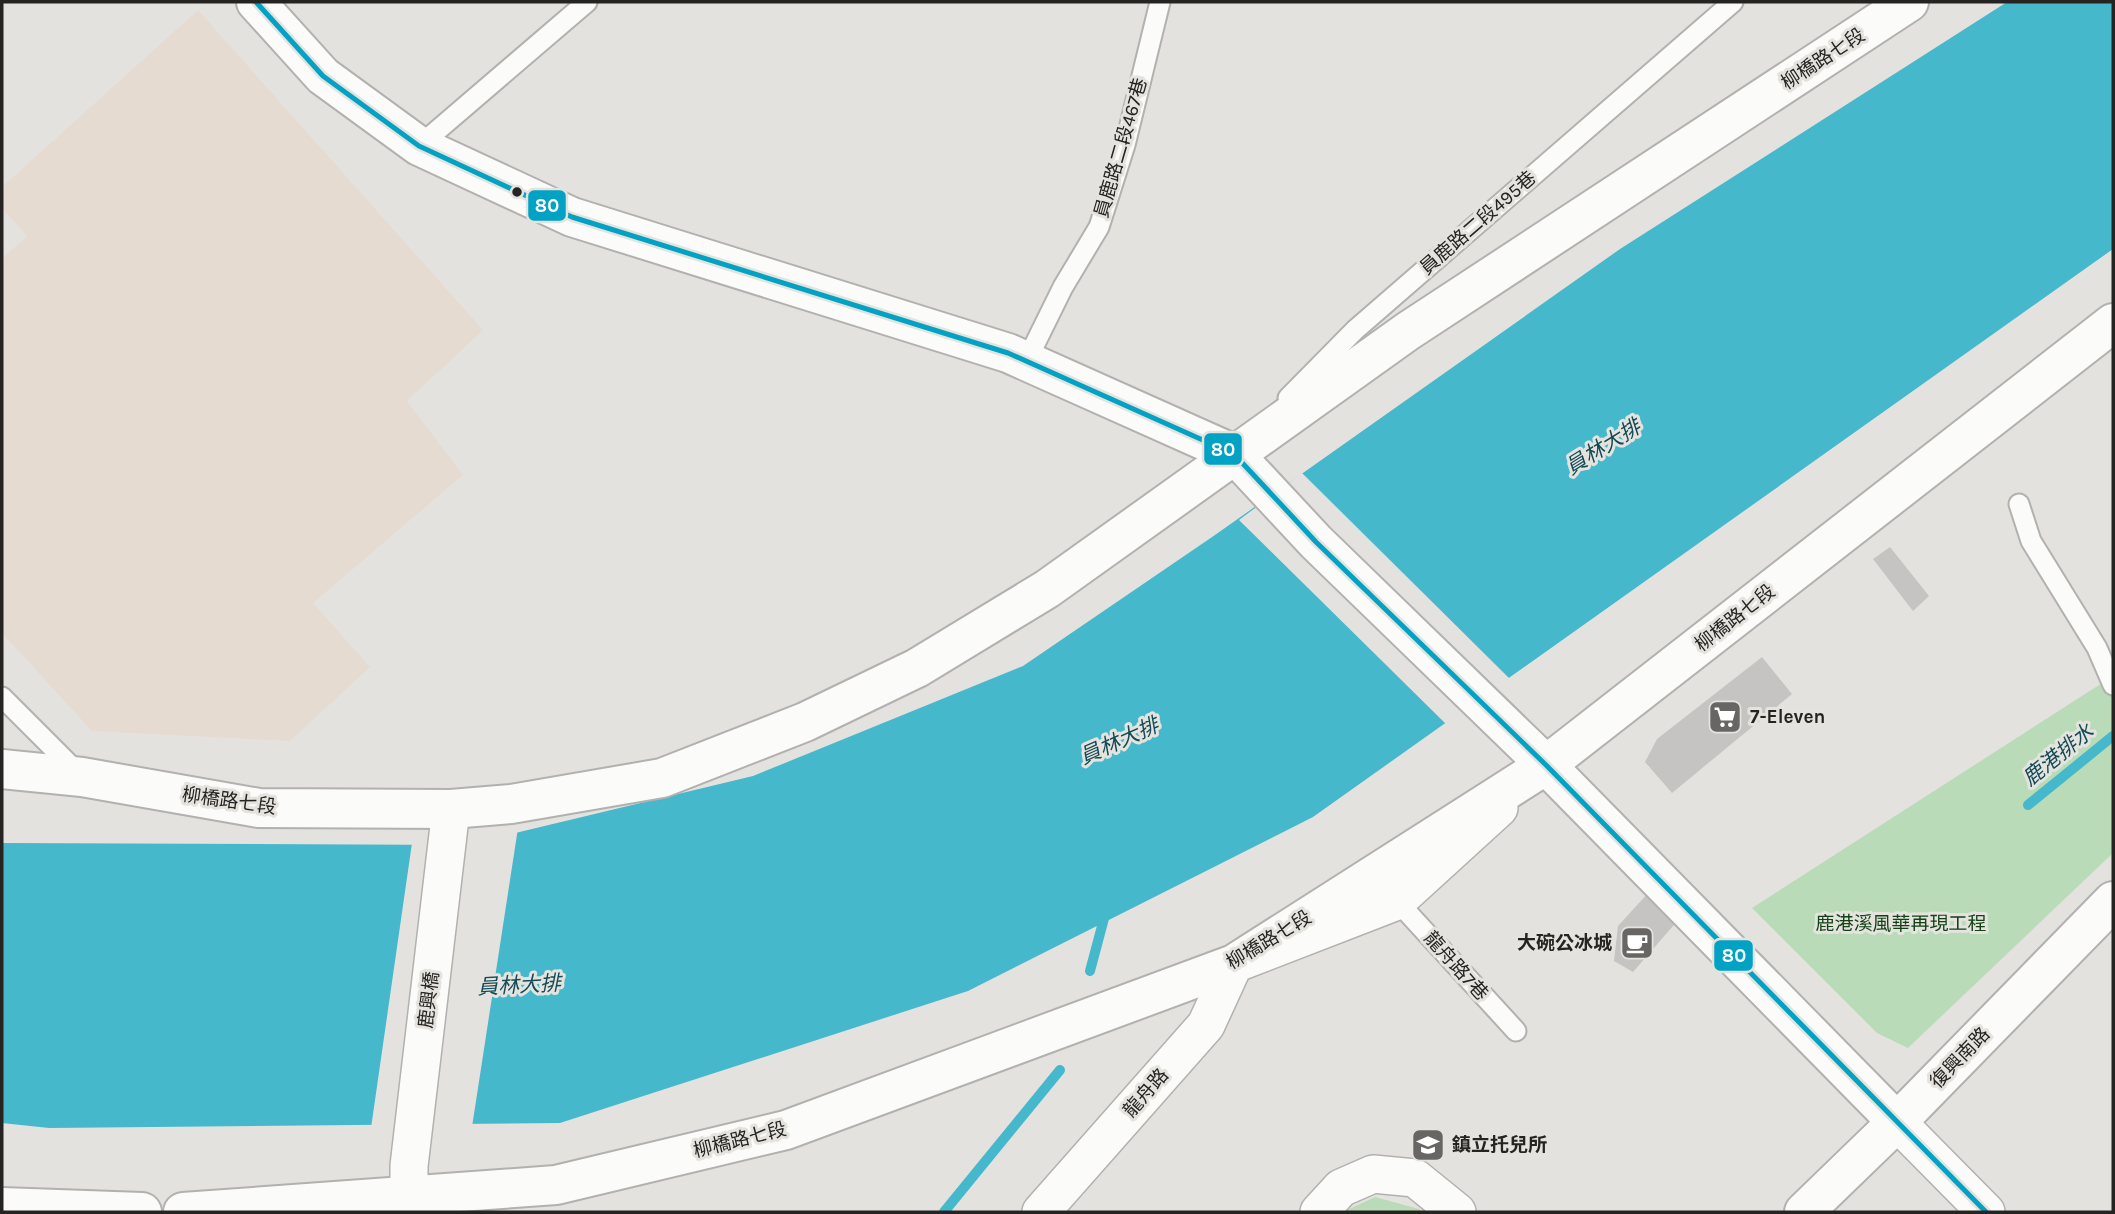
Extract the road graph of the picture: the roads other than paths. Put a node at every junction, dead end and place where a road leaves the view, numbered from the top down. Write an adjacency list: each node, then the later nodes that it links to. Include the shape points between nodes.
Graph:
1 (256, 2): 6 (main road, via 323,76)
2 (587, 2): 6 (lane)
3 (1160, 2): 8 (lane, 員鹿路二段467巷, via 1125,145 1098,227)
4 (1733, 2): 9 (lane, 員鹿路二段495巷, via 1354,330)
5 (1909, 2): 9 (main road, 柳橋路七段, via 1408,331)
6 (419, 146): 8 (main road, via 572,217)
7 (2113, 323): 14 (main road, 柳橋路七段)
8 (1026, 362): 9 (main road)
9 (1234, 454): 14 (main road, via 1316,542); 17 (main road, 柳橋路七段, via 1047,589 917,668 805,722 662,778 511,804)
10 (2019, 504): 11 (lane, via 2031,541)
11 (2105, 646): 12 (lane)
12 (2113, 685)
13 (2, 697): 16 (lane)
14 (1546, 765): 18 (street); 20 (main road, 柳橋路七段); 22 (main road)
15 (2, 769): 16 (main road, 柳橋路七段)
16 (82, 777): 17 (main road, 柳橋路七段, via 260,808)
17 (450, 822): 23 (street, 鹿興橋)
18 (1397, 901): 20 (street); 21 (lane, 龍舟路7巷)
19 (2113, 901): 22 (main road, 復興南路)
20 (1234, 964): 23 (main road, 柳橋路七段, via 786,1130 556,1185); 27 (street, 龍舟路, via 1206,1025)
21 (1516, 1031)
22 (1897, 1122): 30 (main road, 復興南路); 31 (street)
23 (409, 1191): 26 (main road, 柳橋路七段)
24 (2, 1207): 25 (main road)
25 (142, 1212)
26 (183, 1212)
27 (1041, 1212)
28 (1319, 1212): 29 (street, via 1341,1188 1373,1174 1415,1178)
29 (1457, 1212)
30 (1804, 1212)
31 (1986, 1212)

